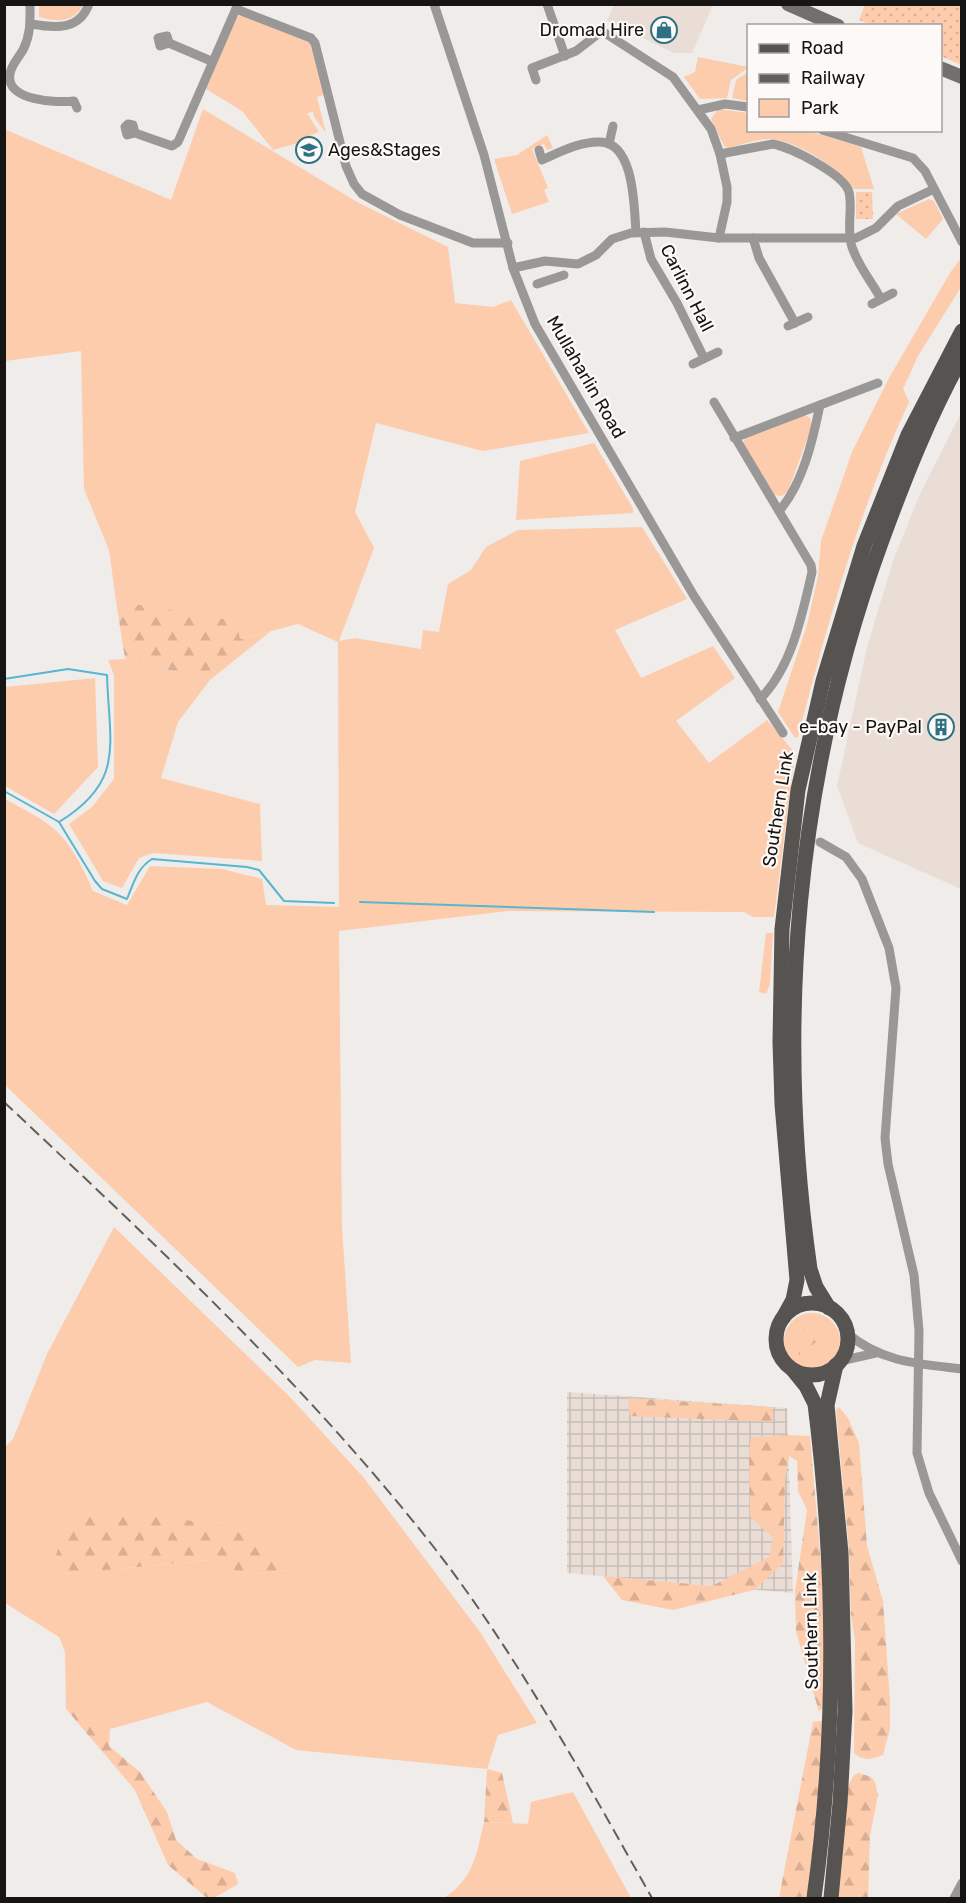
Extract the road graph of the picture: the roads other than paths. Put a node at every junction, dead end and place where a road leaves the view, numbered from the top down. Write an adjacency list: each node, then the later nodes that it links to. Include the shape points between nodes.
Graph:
1 (30, 4): 7 (street)
2 (89, 4): 7 (street, via 86,14 70,26)
3 (434, 4): 30 (street, Mullaharlin Road, via 484,155)
4 (547, 4): 10 (street)
5 (788, 4): 8 (main road)
6 (237, 7): 11 (street); 30 (street, via 315,43 346,166 362,194 400,215 473,243)
7 (31, 24): 16 (street, via 24,48 10,73 14,88 40,100 74,101)
8 (833, 24)
9 (169, 43): 11 (street)
10 (565, 56): 14 (street, via 532,68); 17 (street, via 598,34 611,35 673,77)
11 (211, 62): 20 (street, via 178,142 172,146)
12 (942, 69): 13 (main road)
13 (962, 77)
14 (536, 80)
15 (747, 107): 17 (street, via 725,104)
16 (77, 108)
17 (699, 110): 23 (street)
18 (613, 126): 21 (street)
19 (828, 132): 24 (street, via 913,158)
20 (135, 133)
21 (609, 144): 22 (street, via 588,144 542,160); 25 (street, Carlinn Hall, via 622,157 631,179)
22 (539, 150)
23 (720, 154): 26 (street, via 727,202); 28 (street, via 773,144 791,149 825,170 849,191)
24 (934, 189): 28 (street, Carlinn Hall, via 893,209 869,232); 29 (street)
25 (640, 232): 26 (street, Carlinn Hall); 31 (street, Carlinn Hall, via 612,239 596,255 578,264); 43 (street, Carlinn Hall)
26 (719, 238): 27 (street, Carlinn Hall)
27 (753, 238): 28 (street, Carlinn Hall); 39 (street, via 791,325)
28 (850, 239): 37 (street, via 857,260)
29 (962, 242)
30 (508, 243): 32 (street, Mullaharlin Road)
31 (542, 261): 32 (street, Carlinn Hall); 34 (street)
32 (513, 268): 52 (street, Mullaharlin Road, via 535,324 694,596)
33 (564, 275): 34 (street)
34 (548, 280): 35 (street)
35 (537, 284)
36 (893, 293): 37 (street)
37 (881, 299): 38 (street)
38 (872, 304)
39 (808, 317)
40 (962, 331): 56 (main road, Southern Link, via 908,435 864,546 823,681 798,790 782,929 780,1042 797,1280 793,1300)
41 (718, 351): 43 (street, Carlinn Hall)
42 (962, 357): 55 (main road, Southern Link, via 911,464 868,575 835,687 805,853 794,984 793,1081 810,1269)
43 (704, 358): 44 (street, Carlinn Hall)
44 (693, 364)
45 (878, 383): 46 (street)
46 (863, 389): 47 (street); 49 (street)
47 (867, 400)
48 (714, 402): 50 (street)
49 (820, 405): 50 (street); 51 (street, via 804,462)
50 (734, 438): 51 (street)
51 (779, 512): 52 (street, via 805,551 812,572 798,628 779,677)
52 (760, 699): 53 (street, Mullaharlin Road)
53 (783, 733)
54 (820, 842): 60 (street, via 855,866 894,967 896,988 885,1138 914,1275)
55 (828, 1308): 56 (main road, via 819,1304 799,1306); 57 (main road, via 841,1318)
56 (783, 1318): 61 (main road, via 776,1334 777,1346)
57 (847, 1333): 58 (street); 59 (main road, via 845,1352)
58 (876, 1353): 59 (street); 60 (street)
59 (838, 1363): 61 (main road, via 816,1375); 66 (main road, Southern Link, via 827,1405 841,1553 845,1711)
60 (919, 1364): 62 (street); 63 (street, via 916,1453 929,1493)
61 (793, 1370): 65 (main road, Southern Link, via 815,1404 830,1576 832,1715)
62 (962, 1370)
63 (962, 1561)
64 (962, 1883): 67 (street)
65 (814, 1899)
66 (831, 1899)
67 (954, 1899)

